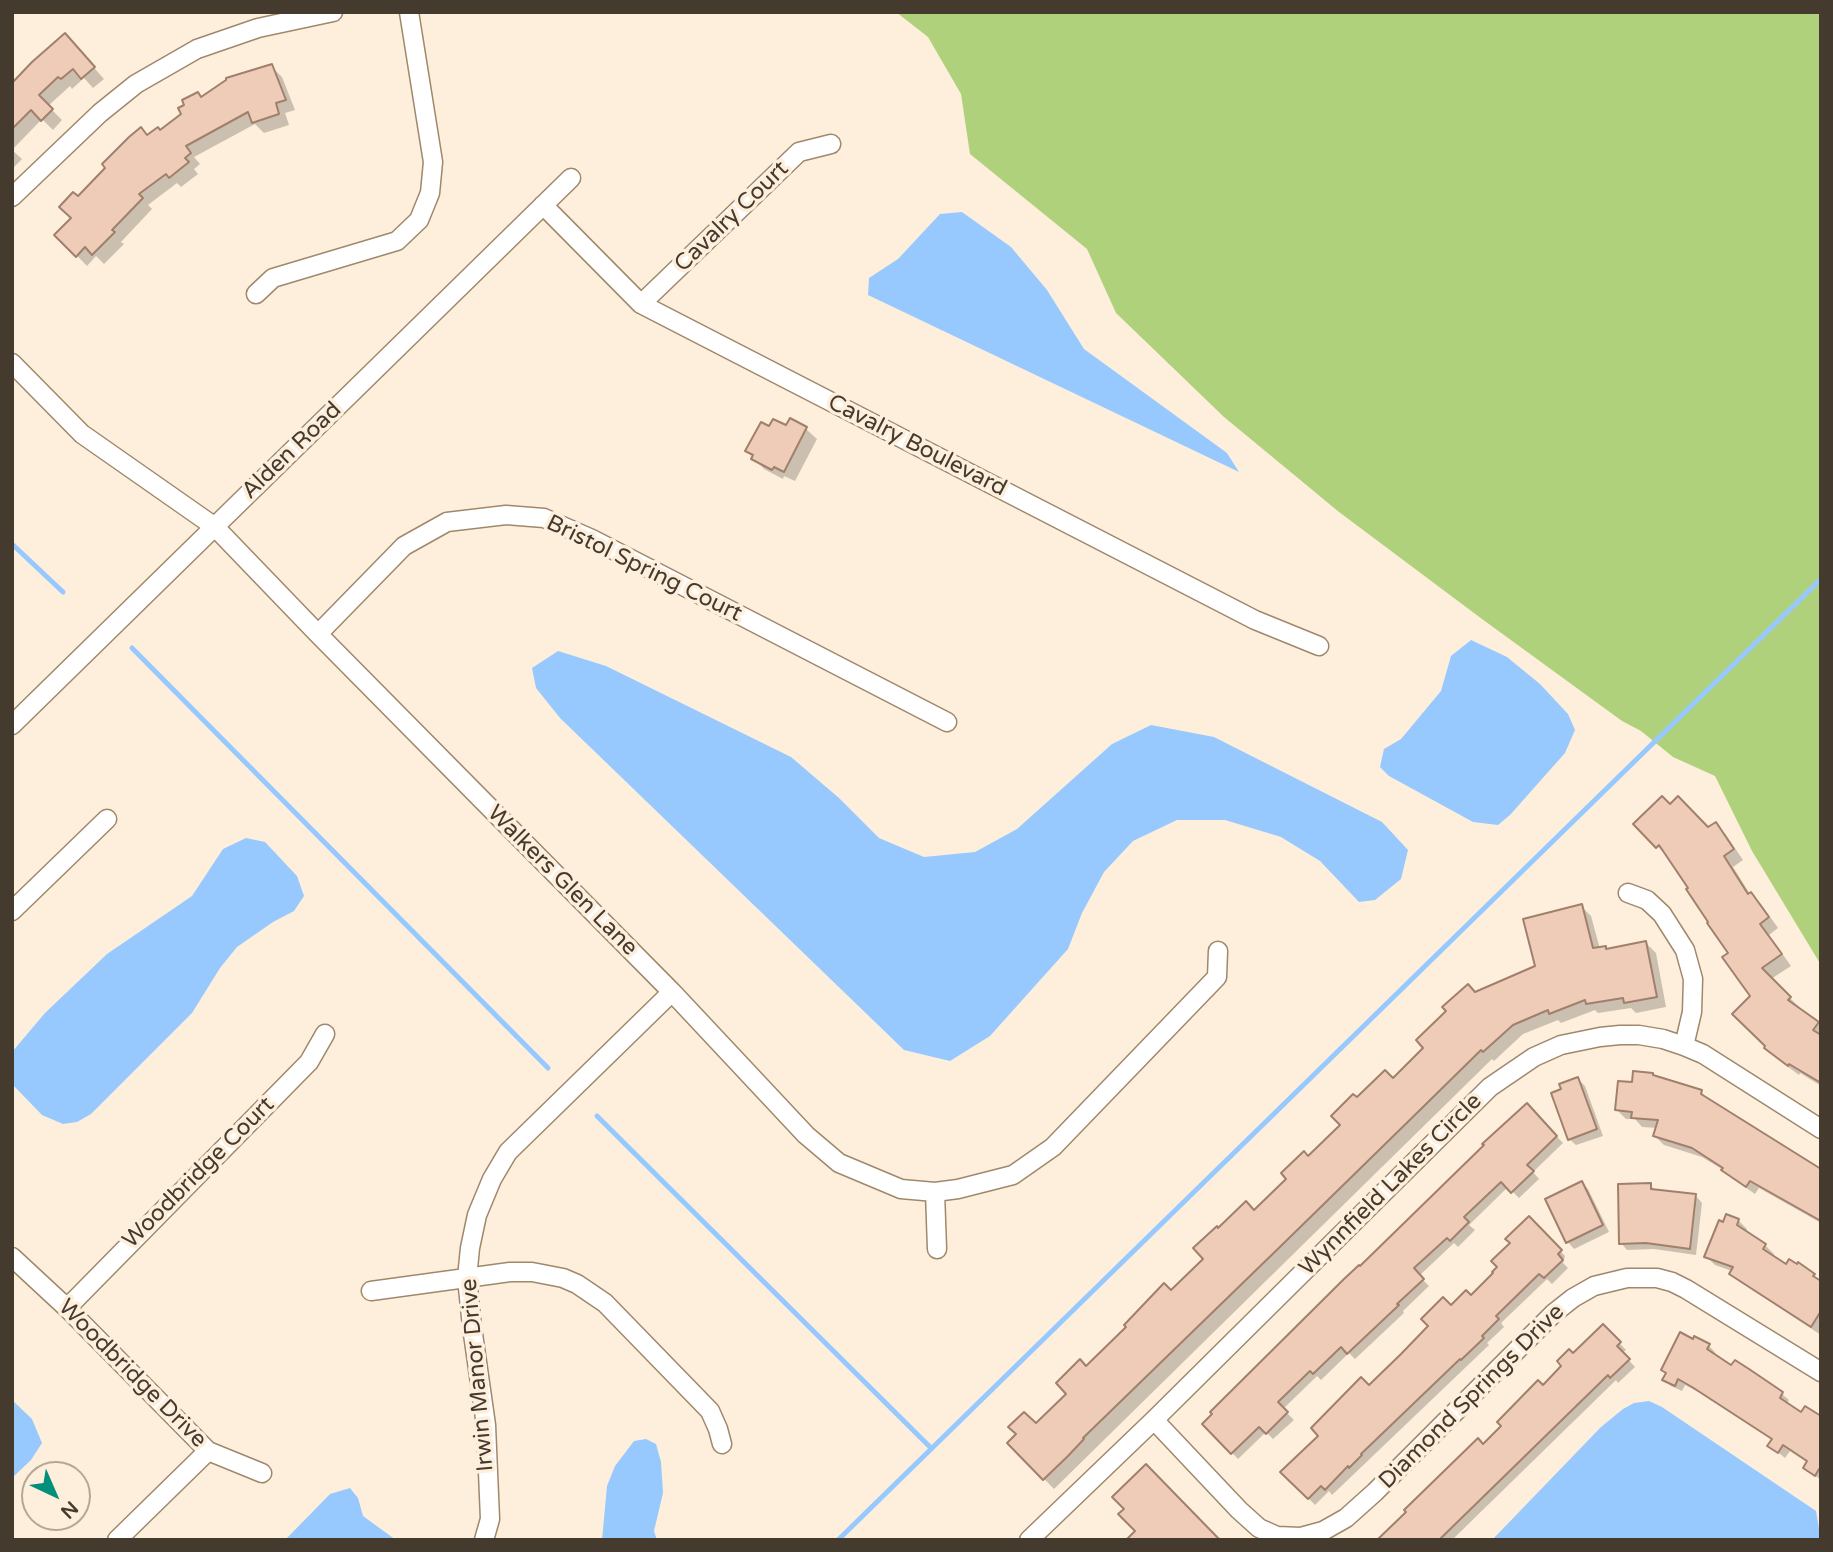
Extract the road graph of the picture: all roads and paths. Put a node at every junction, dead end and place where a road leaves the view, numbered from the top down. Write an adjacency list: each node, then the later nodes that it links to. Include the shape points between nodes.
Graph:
1 (333, 12): 5 (street, via 258,27 197,49 136,84)
2 (409, 12): 7 (street, via 433,162 419,219 397,241 273,278)
3 (831, 144): 8 (street, Cavalry Court, via 799,152)
4 (571, 178): 6 (street, Alden Road)
5 (12, 197)
6 (543, 205): 8 (street, Cavalry Boulevard); 10 (street, Alden Road)
7 (256, 294)
8 (641, 304): 12 (street, Cavalry Boulevard, via 1255,620)
9 (12, 363): 10 (street, Walkers Glen Lane, via 82,434)
10 (215, 527): 11 (street, Walkers Glen Lane); 14 (street, Alden Road)
11 (318, 634): 13 (street, Bristol Spring Court, via 404,546 447,522 506,515 544,518); 19 (street, Walkers Glen Lane)
12 (1319, 646)
13 (947, 722)
14 (12, 724)
15 (107, 819): 17 (street)
16 (1628, 893): 21 (street, via 1647,900 1662,914 1685,950 1693,979)
17 (12, 911)
18 (1218, 951): 23 (street, Walkers Glen Lane, via 1217,977 1053,1147 1013,1175)
19 (672, 992): 23 (street, Walkers Glen Lane, via 806,1135 839,1163 901,1188); 26 (street, Irwin Manor Drive, via 508,1152 477,1215)
20 (325, 1034): 28 (street, Woodbridge Court, via 309,1062)
21 (1684, 1046): 22 (street, Wynnfield Lakes Circle); 30 (street, Wynnfield Lakes Circle, via 1639,1035 1600,1037 1557,1047 1511,1071)
22 (1821, 1129)
23 (935, 1192): 24 (street)
24 (937, 1249)
25 (12, 1257): 28 (street, Woodbridge Drive)
26 (467, 1278): 27 (street); 31 (street, via 532,1272 577,1284 605,1303 710,1411); 35 (street, Irwin Manor Drive, via 486,1425 490,1519)
27 (371, 1291)
28 (66, 1308): 32 (street, Woodbridge Drive)
29 (1821, 1372): 30 (street, Diamond Springs Drive, via 1672,1282 1627,1278 1597,1285 1554,1313 1346,1518 1301,1537 1277,1536 1259,1528)
30 (1154, 1420): 36 (street, Wynnfield Lakes Circle)
31 (722, 1444)
32 (208, 1451): 33 (street, Woodbridge Drive); 34 (street)
33 (262, 1473)
34 (117, 1540)
35 (484, 1540)
36 (1028, 1540)

